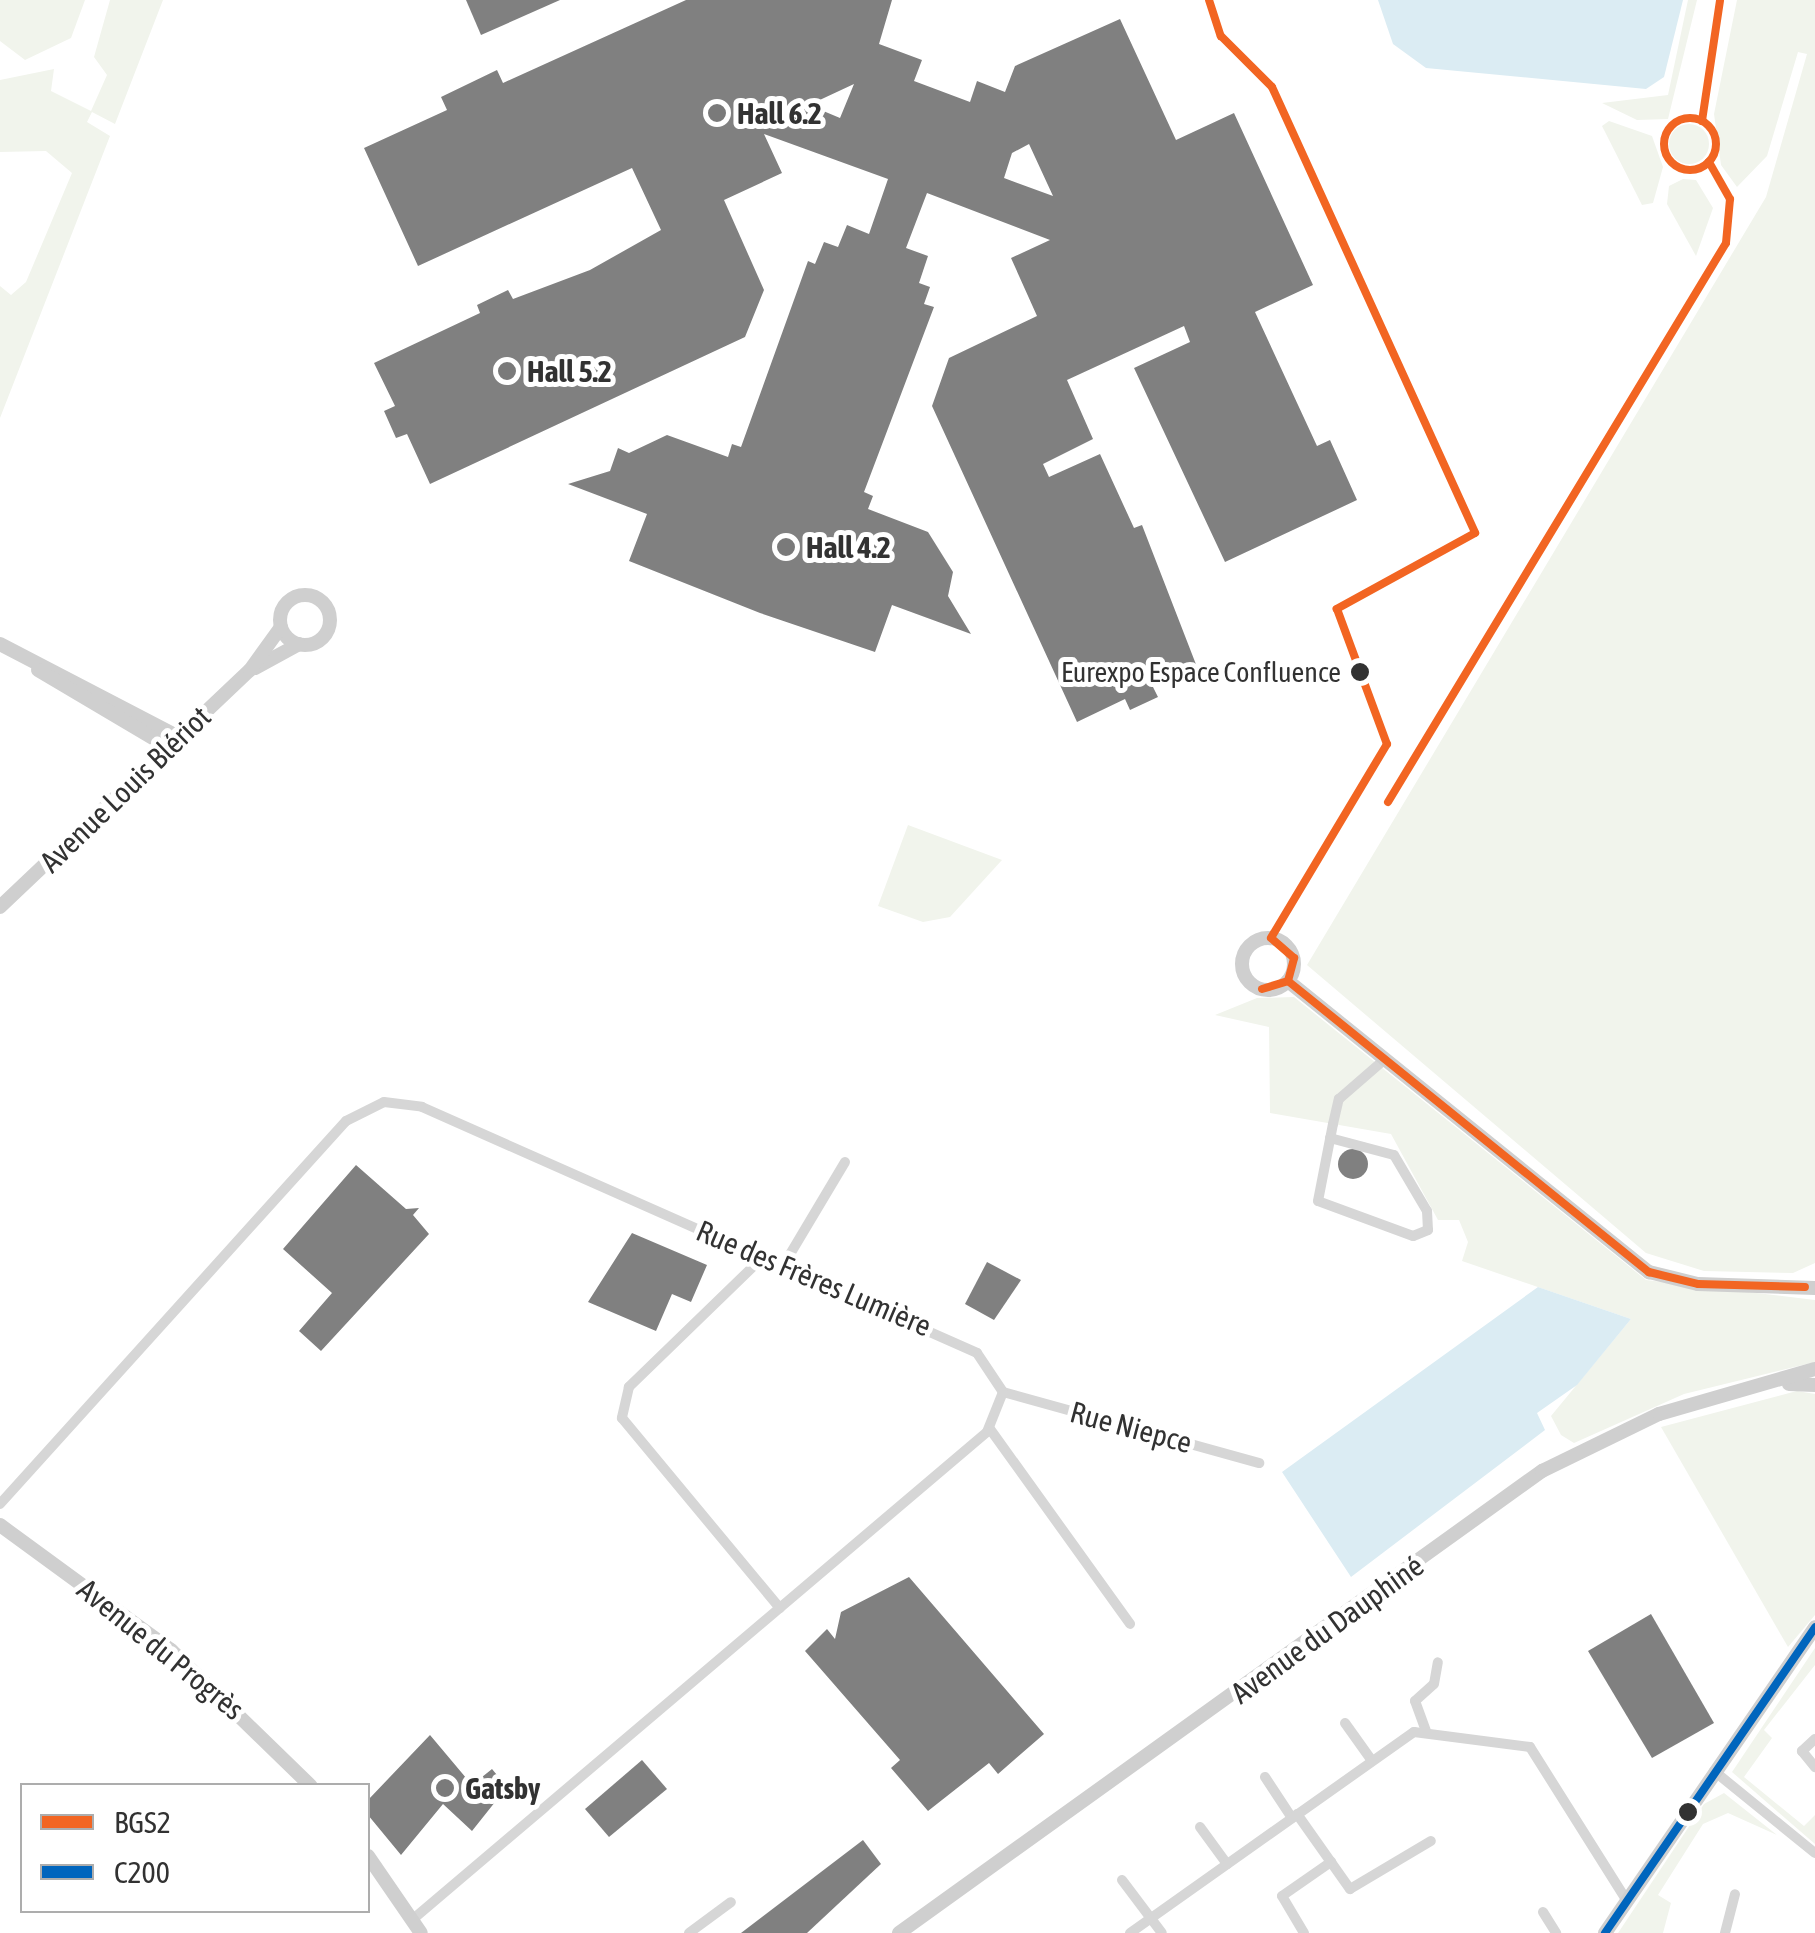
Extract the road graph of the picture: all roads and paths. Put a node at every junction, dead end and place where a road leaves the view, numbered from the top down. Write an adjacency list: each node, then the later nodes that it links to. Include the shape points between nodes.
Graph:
1 (281, 627): 2 (street); 2 (street, via 288,601 319,600 327,630); 4 (street, Avenue Louis Blériot)
2 (299, 644): 4 (street, Avenue Louis Blériot)
3 (0, 645): 5 (street)
4 (250, 670): 5 (street, Avenue Louis Blériot)
5 (174, 742): 6 (street, Avenue Louis Blériot)
6 (0, 907)
7 (1288, 982): 8 (street)
8 (1385, 1059): 9 (street, via 1346,1087); 13 (street, via 1649,1272 1698,1284)
9 (1330, 1138): 9 (street, via 1320,1206 1413,1236 1428,1230 1427,1211 1394,1155)
10 (845, 1162): 12 (street)
11 (763, 1257): 12 (street, Rue des Frères Lumière); 20 (street, Rue des Frères Lumière, via 422,1106 362,1108); 22 (street, via 629,1387 622,1418)
12 (783, 1266): 17 (street, Rue des Frères Lumière, via 964,1343)
13 (1815, 1288)
14 (1815, 1369): 15 (street, Avenue du Dauphiné)
15 (1784, 1384): 16 (street, Avenue du Dauphiné); 49 (street, Avenue du Dauphiné, via 1659,1414 1542,1471)
16 (1815, 1385)
17 (1003, 1392): 18 (street); 19 (street, Rue Niepce)
18 (990, 1429): 22 (street); 23 (street)
19 (1259, 1463)
20 (0, 1504)
21 (0, 1525): 33 (street, Avenue du Progrès, via 171,1650)
22 (780, 1608): 47 (street)
23 (1130, 1624)
24 (1815, 1627): 31 (street)
25 (1438, 1662): 27 (street, via 1434,1684 1415,1701)
26 (1344, 1723): 29 (street)
27 (1426, 1731): 29 (street); 43 (street, via 1530,1747)
28 (1815, 1739): 30 (street, via 1802,1751)
29 (1370, 1758): 34 (street)
30 (1815, 1767)
31 (1714, 1771): 37 (street); 43 (street)
32 (1265, 1777): 34 (street)
33 (308, 1783)
34 (1294, 1816): 39 (street); 40 (street)
35 (1200, 1827): 40 (street)
36 (1431, 1841): 39 (street, via 1350,1888)
37 (1815, 1852)
38 (370, 1859): 47 (street)
39 (1332, 1862): 52 (street, via 1282,1896)
40 (1227, 1864): 46 (street)
41 (1122, 1880): 46 (street)
42 (1735, 1894): 55 (street)
43 (1627, 1901): 54 (street)
44 (730, 1902): 48 (street)
45 (1543, 1912): 53 (street)
46 (1151, 1918): 50 (street); 51 (street)
47 (417, 1926)
48 (689, 1933)
49 (899, 1933)
50 (1130, 1933)
51 (1162, 1933)
52 (1304, 1933)
53 (1556, 1933)
54 (1605, 1933)
55 (1725, 1933)

